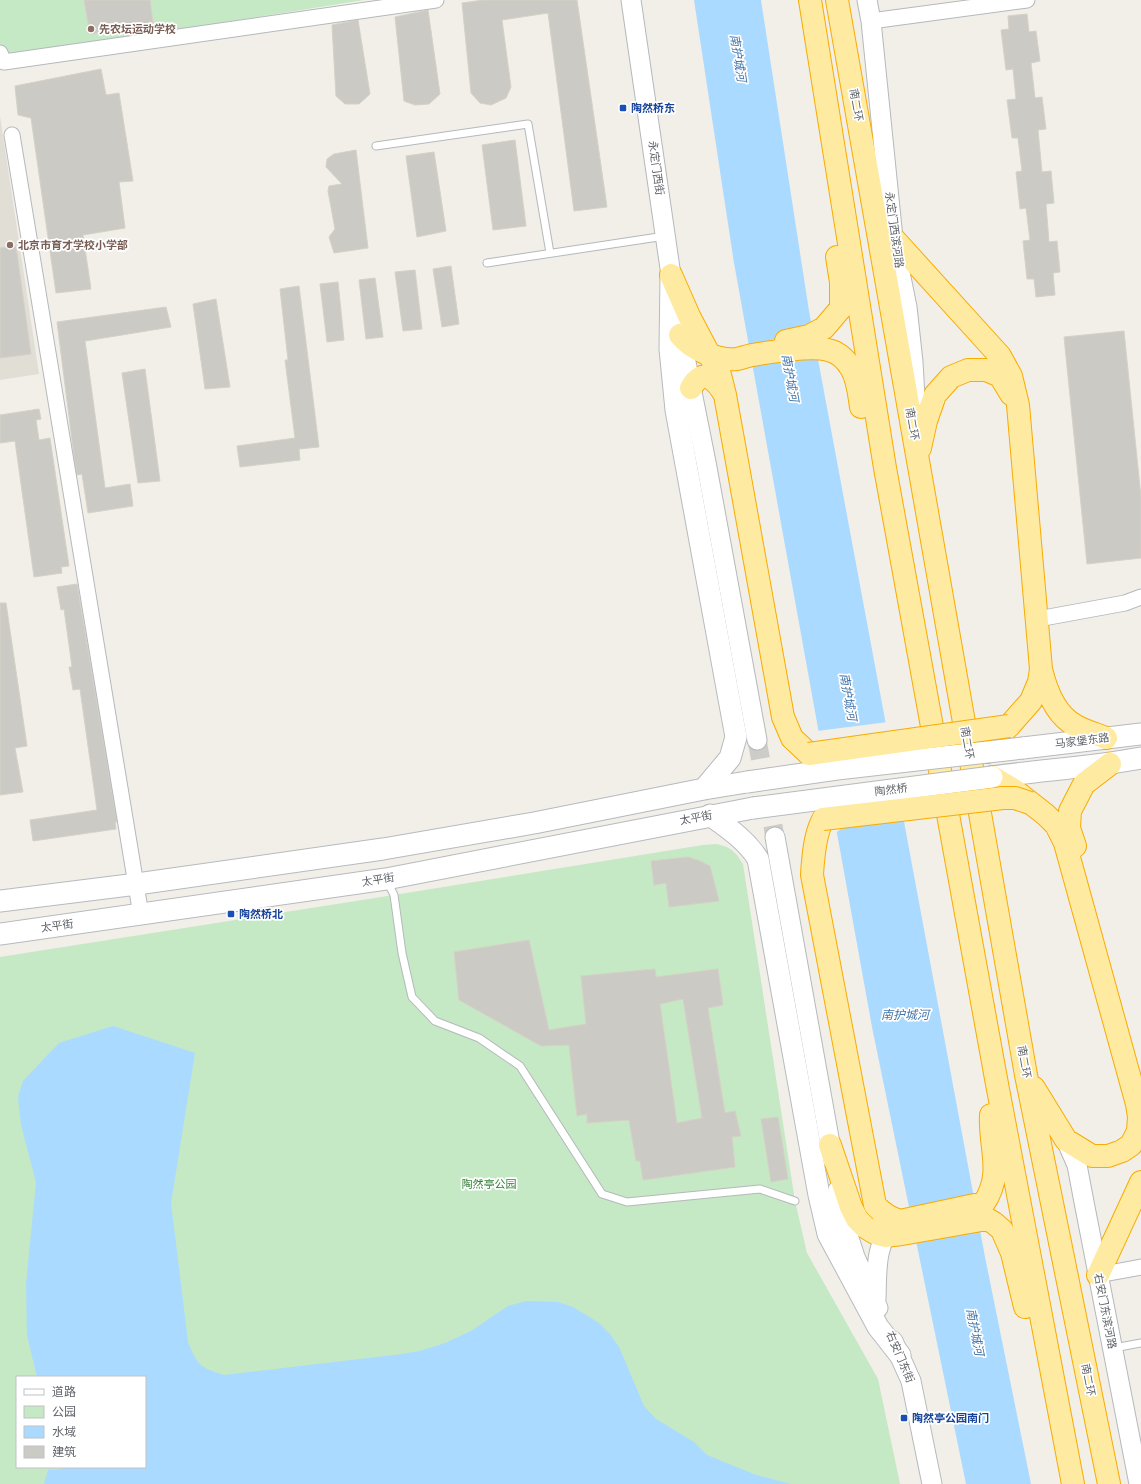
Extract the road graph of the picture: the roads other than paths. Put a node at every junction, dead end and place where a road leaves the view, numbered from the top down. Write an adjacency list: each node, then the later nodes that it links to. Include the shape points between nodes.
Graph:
1 (436, 0): 8 (street, via 4,62)
2 (631, 0): 12 (street, 永定门西街)
3 (810, 0): 11 (highway)
4 (837, 0): 23 (highway, 南二环)
5 (867, 0): 7 (street, 永定门西滨河路)
6 (1027, 0): 7 (street)
7 (871, 20): 13 (street, 永定门西滨河路)
8 (0, 53)
9 (12, 135): 46 (street)
10 (376, 146): 14 (lane, via 528,124)
11 (839, 181): 19 (highway, via 831,219 841,282 841,308 824,328 809,336 751,348); 24 (highway)
12 (665, 236): 14 (lane); 16 (street, 永定门西街)
13 (893, 238): 22 (highway, via 1000,356 1011,376); 23 (street, 永定门西滨河路, via 913,362)
14 (550, 253): 15 (lane)
15 (488, 262)
16 (671, 275): 17 (highway); 38 (main road, via 670,348 676,410 736,737 730,758)
17 (688, 332): 18 (highway); 19 (highway); 20 (street)
18 (708, 354): 19 (highway); 21 (highway, via 720,375)
19 (738, 355): 21 (highway, via 727,378); 24 (highway, via 811,348 838,354 852,370 856,379 867,436)
20 (691, 388): 21 (highway, via 694,382 704,377 711,378); 31 (street)
21 (725, 395): 33 (highway, via 783,717 792,738)
22 (1018, 405): 23 (highway, via 1000,376 986,370 968,370 951,377 935,395 926,421); 26 (highway)
23 (918, 460): 50 (highway, 南二环)
24 (885, 468): 52 (highway)
25 (1141, 597): 26 (street, via 1126,603)
26 (1038, 618): 27 (highway)
27 (1041, 669): 28 (highway, via 1030,701); 30 (highway, via 1044,683 1056,709 1075,726)
28 (1009, 726): 32 (highway); 33 (highway, bridge)
29 (1141, 734): 30 (main road, 马家堡东路)
30 (1106, 738): 32 (main road, 马家堡东路, bridge)
31 (757, 740)
32 (988, 752): 36 (main road, bridge)
33 (809, 754): 36 (highway, bridge)
34 (1141, 758): 35 (main road)
35 (1110, 764): 37 (main road, 陶然桥); 51 (highway, via 1084,784 1070,811 1069,828)
36 (837, 769): 38 (main road, bridge)
37 (992, 778): 39 (main road, 陶然桥, bridge); 40 (highway, bridge, via 1014,790)
38 (704, 789): 46 (main road, via 534,823 390,848)
39 (859, 794): 41 (main road, 陶然桥, bridge); 43 (highway, bridge, via 829,811)
40 (1030, 803): 43 (highway, bridge, via 1015,798 1003,798); 53 (highway, via 1056,825 1065,843 1139,1117 1138,1131 1131,1145 1108,1156 1092,1156)
41 (753, 808): 42 (main road, 太平街)
42 (710, 815): 45 (main road, 太平街); 65 (main road, via 732,830 751,848 758,859 828,1234 878,1327)
43 (823, 820): 58 (highway, via 813,850 812,875 875,1205 882,1213 894,1219)
44 (775, 837): 54 (street, 右安门东街)
45 (386, 879): 48 (main road, 太平街); 56 (lane, via 394,895 402,953 412,997 435,1021 479,1038 520,1066 602,1194 627,1202 760,1190)
46 (137, 884): 47 (main road); 48 (street)
47 (0, 901)
48 (141, 915): 49 (main road, 太平街)
49 (0, 934)
50 (1026, 1075): 53 (highway); 68 (highway, 南二环)
51 (1141, 1078)
52 (997, 1084): 57 (highway, via 991,1103 990,1121 995,1176); 63 (highway)
53 (1066, 1140): 60 (street, 右安门东滨河路, via 1077,1165)
54 (830, 1145): 58 (highway, via 857,1219 875,1233); 61 (street, 右安门东街, via 846,1229)
55 (1141, 1182): 60 (highway)
56 (795, 1201)
57 (985, 1211): 58 (highway); 63 (highway, via 1002,1230 1012,1253 1026,1313)
58 (896, 1230): 61 (street, via 879,1252)
59 (1141, 1267): 60 (street)
60 (1098, 1275): 64 (street, 右安门东滨河路)
61 (876, 1303): 65 (street, 右安门东街)
62 (1141, 1343): 64 (lane)
63 (1047, 1347): 67 (highway)
64 (1112, 1349): 69 (street, 右安门东滨河路)
65 (900, 1354): 66 (street, 右安门东街, via 912,1381)
66 (932, 1484)
67 (1073, 1484)
68 (1109, 1484)
69 (1139, 1484)

